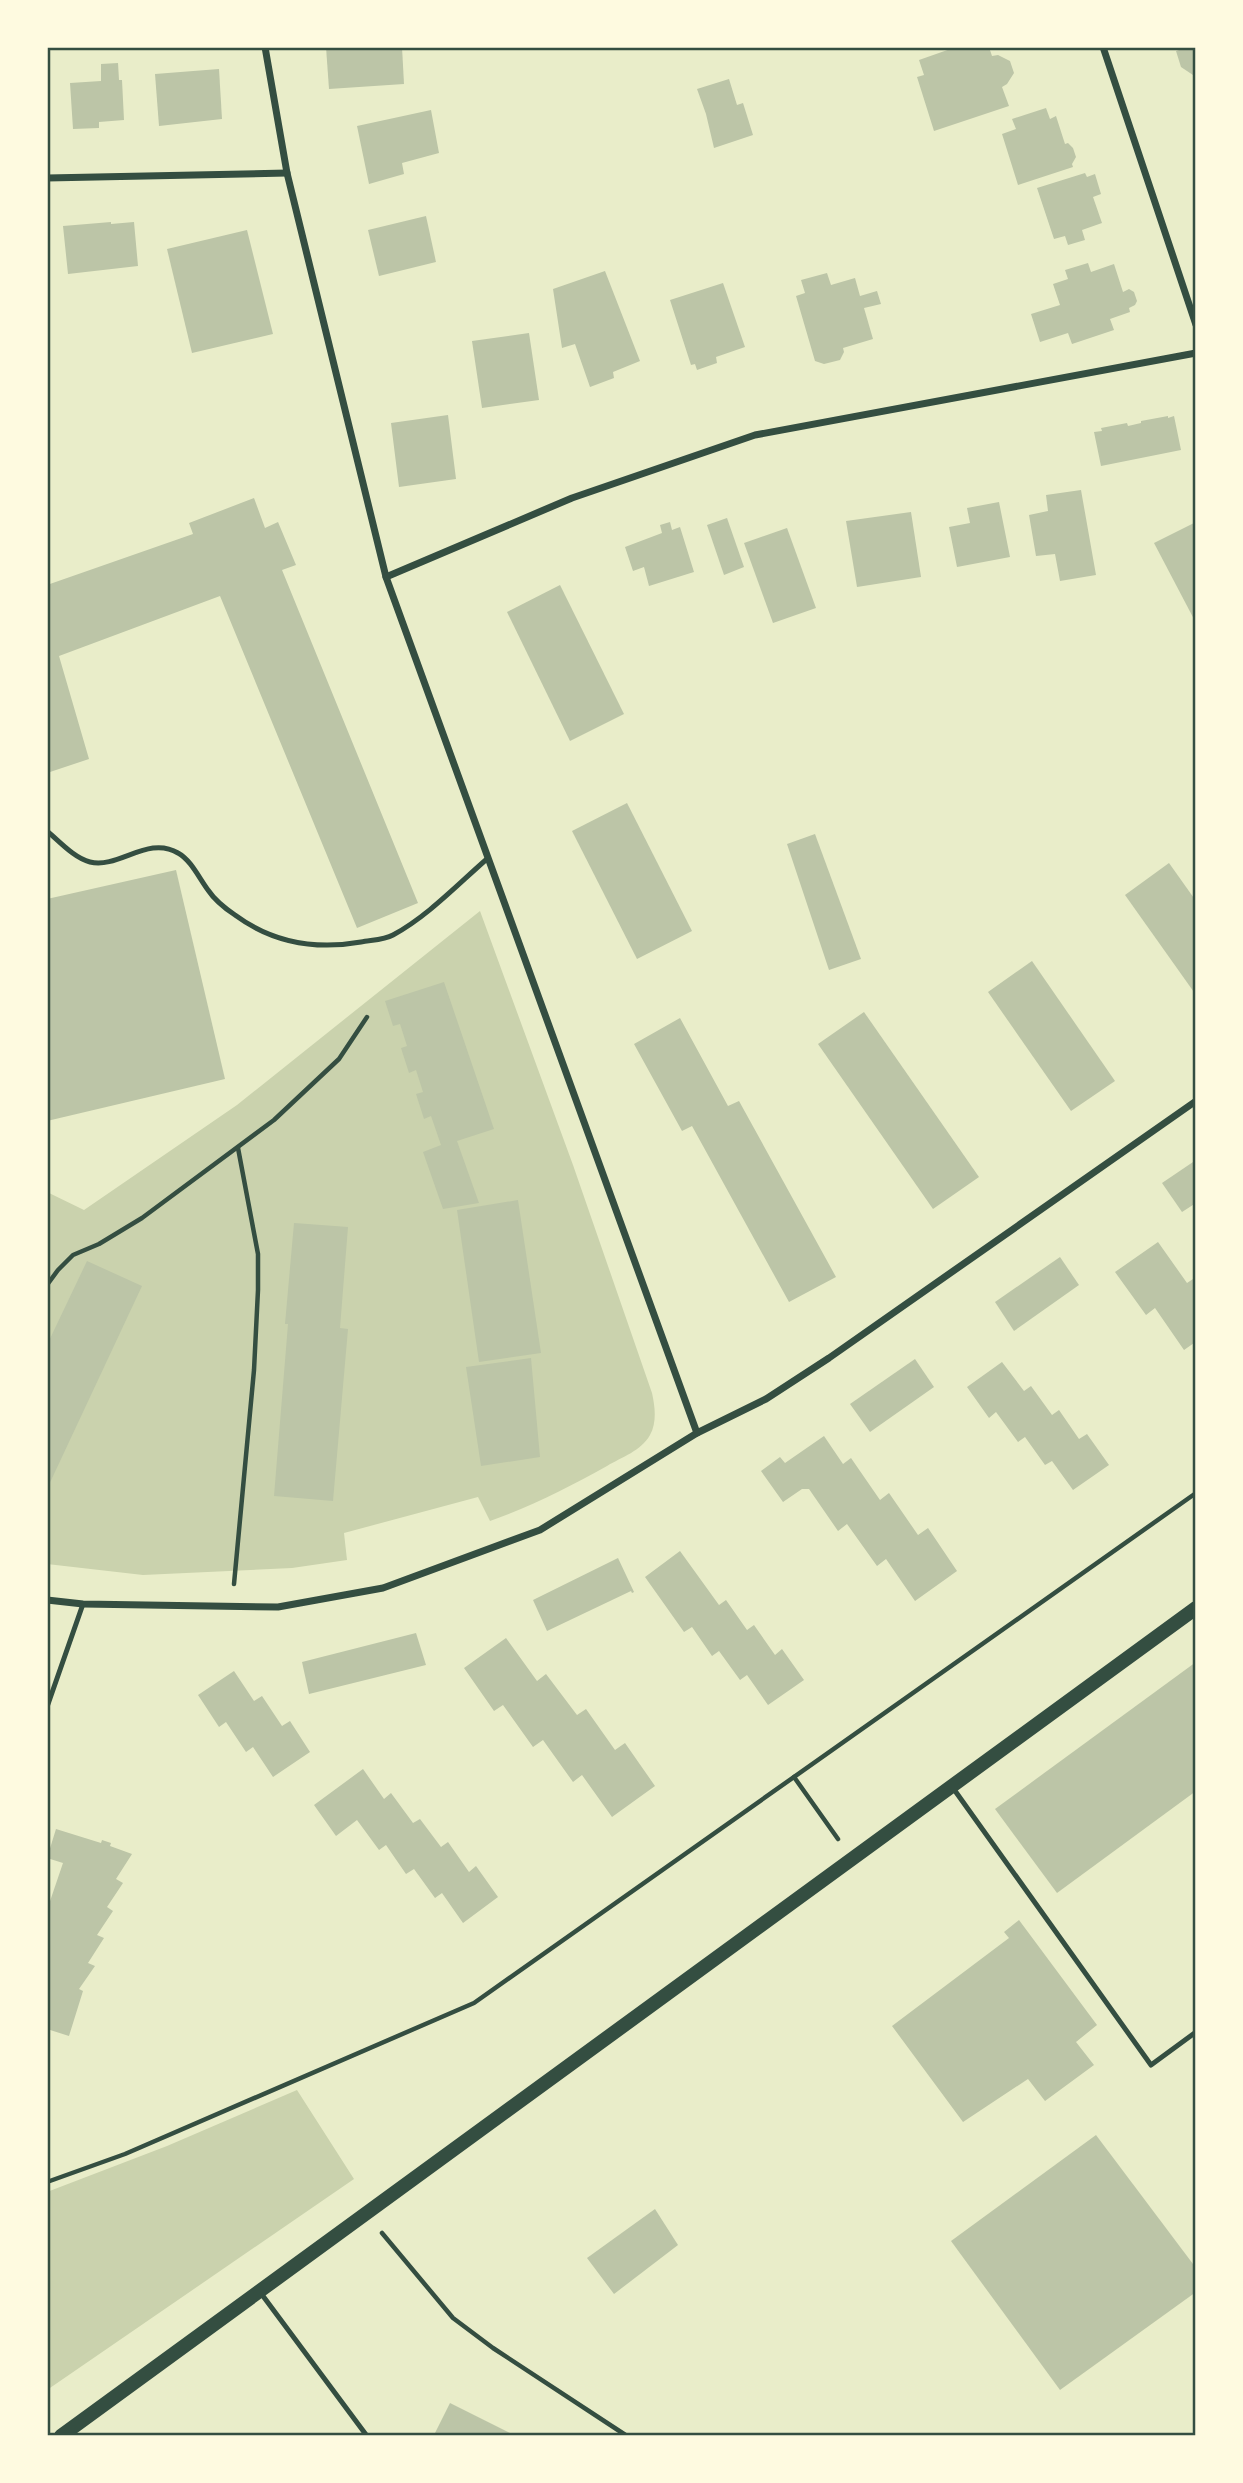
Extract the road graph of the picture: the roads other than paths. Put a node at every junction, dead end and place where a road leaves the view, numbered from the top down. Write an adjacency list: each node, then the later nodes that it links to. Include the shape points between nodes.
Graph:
1 (265, 47): 3 (street)
2 (1103, 47): 5 (street)
3 (287, 173): 4 (street); 7 (street)
4 (47, 178)
5 (1196, 325)
6 (1196, 353): 7 (street, via 755,435 572,498)
7 (386, 577): 9 (street)
8 (47, 831): 9 (lane, via 87,861 101,863 145,849 179,853 234,915 262,933 316,945 390,937)
9 (488, 858): 11 (street)
10 (1196, 1101): 11 (street, via 829,1358 766,1399)
11 (697, 1433): 13 (street, via 540,1530 383,1588 278,1607)
12 (47, 1600): 13 (street)
13 (83, 1604): 15 (lane)
14 (1196, 1608): 16 (main road)
15 (47, 1707)
16 (951, 1786): 17 (lane, via 1151,2065); 18 (main road)
17 (1196, 2032)
18 (260, 2292): 19 (main road); 20 (lane)
19 (61, 2436)
20 (367, 2436)

